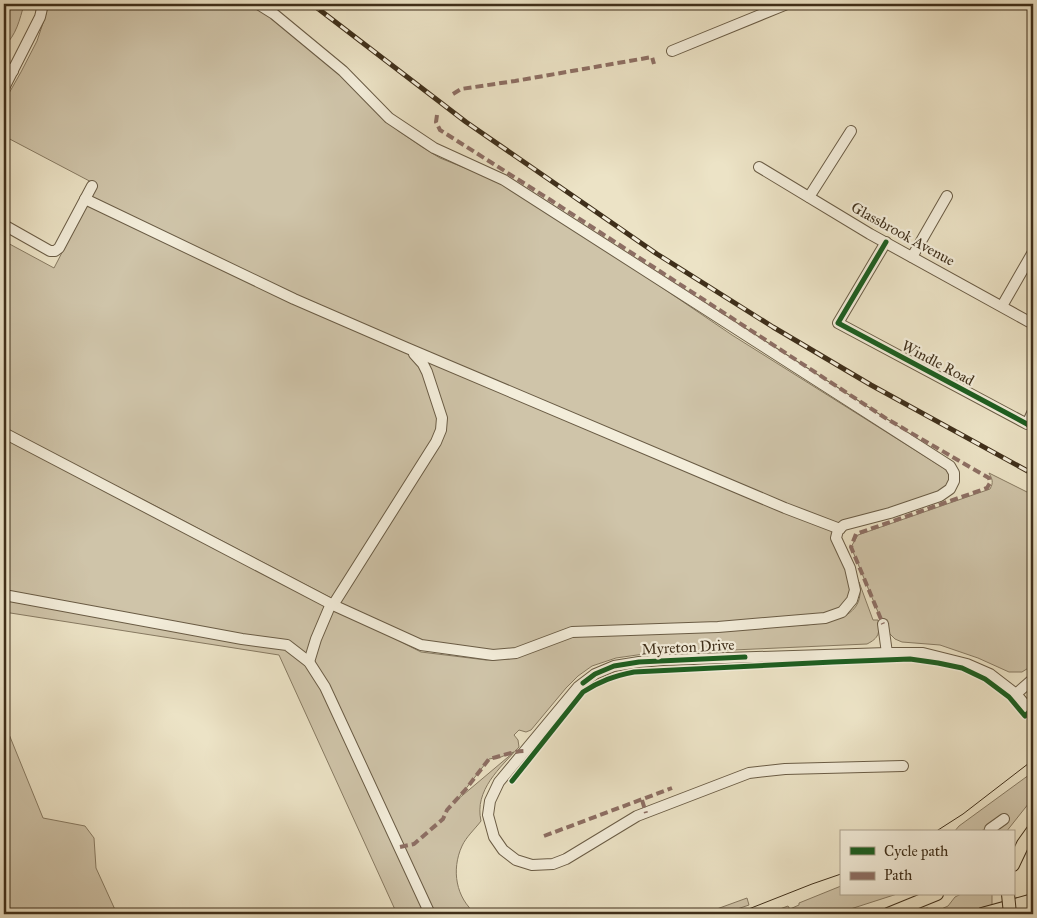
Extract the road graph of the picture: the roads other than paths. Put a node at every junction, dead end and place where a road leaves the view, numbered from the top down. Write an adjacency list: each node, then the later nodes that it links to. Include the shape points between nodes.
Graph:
1 (43, 4): 6 (street, via 40,17)
2 (258, 4): 23 (street, via 342,71 389,118 434,148 504,180 950,466 954,473 950,489 940,496 844,525)
3 (788, 4): 4 (street)
4 (672, 51)
5 (4, 66): 6 (street)
6 (13, 71): 7 (street)
7 (4, 88)
8 (852, 131): 12 (street)
9 (759, 167): 12 (street, Glassbrook Avenue)
10 (92, 186): 13 (street)
11 (947, 196): 17 (street)
12 (809, 197): 15 (street, Glassbrook Avenue)
13 (85, 199): 14 (street, via 55,251); 20 (street, via 294,299)
14 (4, 225)
15 (886, 242): 17 (street, Glassbrook Avenue); 21 (street, Windle Road, via 838,323 1027,424)
16 (1033, 252): 18 (street)
17 (912, 257): 18 (street, Glassbrook Avenue)
18 (1002, 306): 19 (street, Glassbrook Avenue)
19 (1033, 324)
20 (407, 348): 23 (street); 25 (street, via 418,357 427,372 442,418 441,430)
21 (1033, 411)
22 (4, 433): 25 (street)
23 (840, 529): 25 (street, via 836,538 850,568 855,590 852,600 842,612 825,618 718,627 572,632 516,653 493,655 421,645)
24 (4, 595): 28 (street, via 287,646)
25 (332, 606): 28 (street)
26 (883, 624): 27 (street)
27 (887, 653): 30 (street, Myreton Drive, via 923,653 967,664 990,674); 32 (street, Myreton Drive, via 663,660 614,666 595,674 578,687 499,782 490,801 488,815 494,837 516,860 532,865 552,864 569,858 637,816 749,773)
28 (309, 662): 41 (street, via 325,687)
29 (1033, 680): 30 (street)
30 (1016, 694): 31 (street, Myreton Drive)
31 (1033, 714)
32 (903, 766)
33 (1004, 819): 34 (street)
34 (990, 830)
35 (1033, 830): 36 (main road)
36 (1018, 848): 37 (main road)
37 (1014, 862)
38 (932, 896): 42 (main road)
39 (1008, 896): 44 (main road, bridge)
40 (1033, 900): 43 (main road)
41 (430, 914)
42 (888, 914)
43 (982, 914)
44 (1010, 914)

